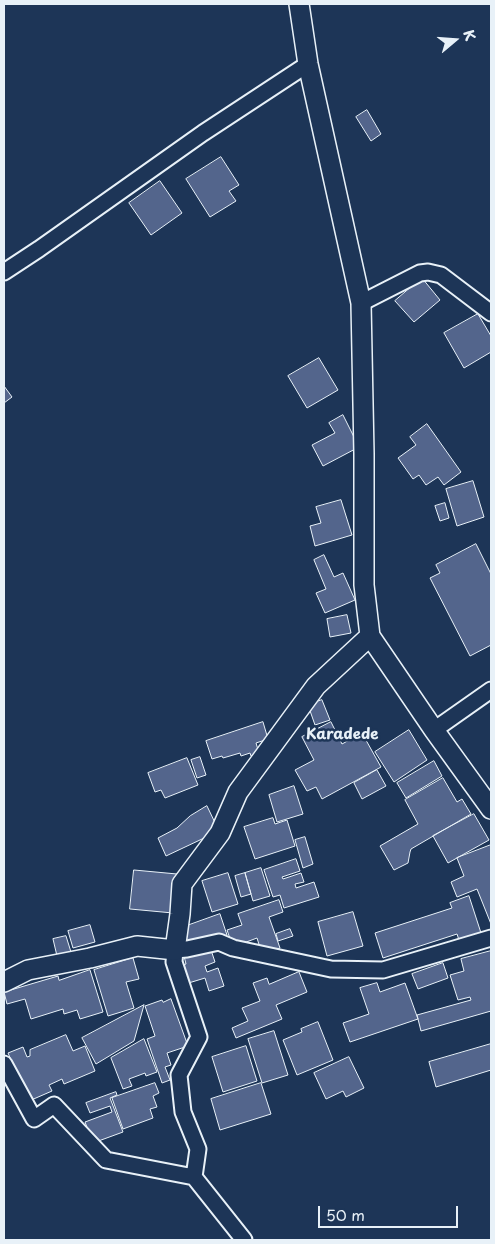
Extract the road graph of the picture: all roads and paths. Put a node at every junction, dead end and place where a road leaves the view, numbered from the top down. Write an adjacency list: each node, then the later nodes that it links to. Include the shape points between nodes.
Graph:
1 (299, 4): 2 (street)
2 (308, 64): 3 (street); 4 (street)
3 (4, 272)
4 (361, 303): 5 (street, via 428,272 441,274); 6 (street, via 364,585)
5 (491, 313)
6 (370, 636): 8 (street); 11 (street, via 316,686 238,792 220,833 182,884)
7 (491, 690): 8 (street)
8 (434, 730): 9 (street)
9 (491, 809)
10 (491, 938): 11 (street, via 383,970 331,969 218,942)
11 (175, 950): 12 (street, via 137,946 28,970); 14 (street, via 174,962 199,1037 179,1075 183,1112 198,1150)
12 (4, 982)
13 (4, 1064): 14 (street, via 34,1119 54,1105 106,1160)
14 (194, 1177): 15 (street)
15 (244, 1240)

